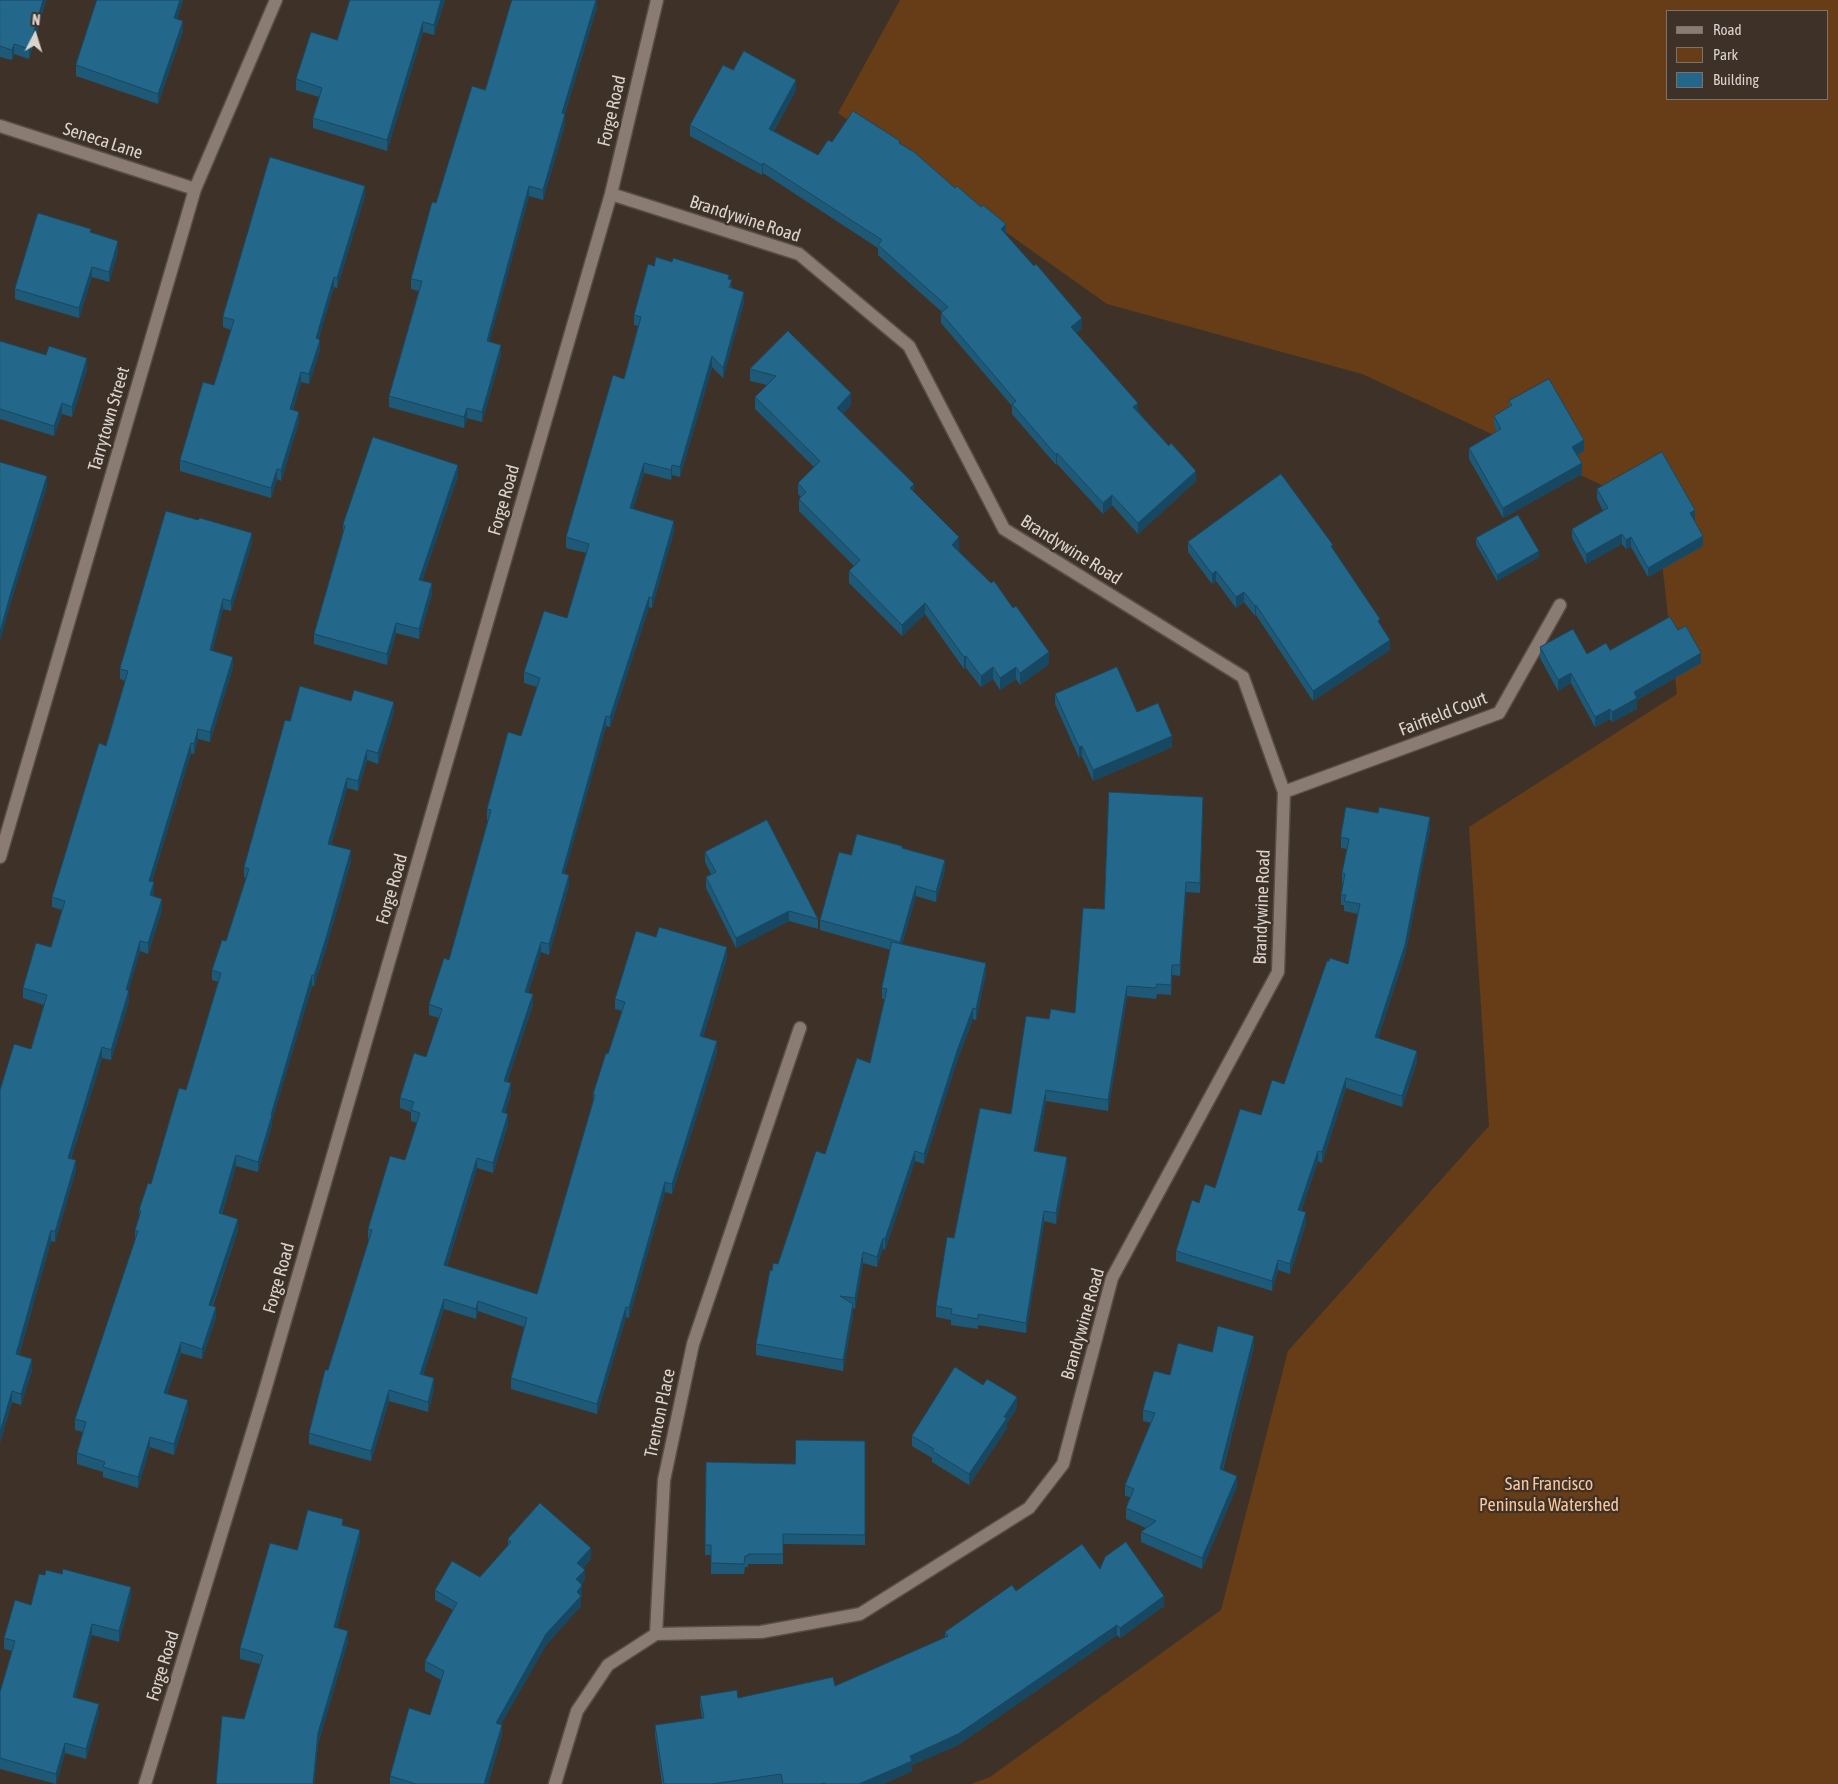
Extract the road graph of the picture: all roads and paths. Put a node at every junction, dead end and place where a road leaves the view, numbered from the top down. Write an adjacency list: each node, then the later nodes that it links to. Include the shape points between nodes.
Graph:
1 (276, 0): 4 (street, Tarrytown Street)
2 (656, 0): 5 (street, Forge Road)
3 (0, 126): 4 (street, Seneca Lane)
4 (195, 189): 8 (street, Tarrytown Street)
5 (611, 194): 7 (street, Brandywine Road, via 799,254 909,346 1004,529 1243,677); 11 (street, Forge Road, via 263,1397)
6 (1560, 605): 7 (street, Fairfield Court, via 1499,713)
7 (1284, 792): 10 (street, Brandywine Road, via 1278,972 1112,1278 1063,1464 1029,1508 860,1614 761,1632)
8 (0, 857)
9 (800, 1028): 10 (street, Trenton Place, via 693,1344 664,1480)
10 (656, 1634): 12 (street, via 608,1666 577,1711)
11 (145, 1784)
12 (555, 1784)

